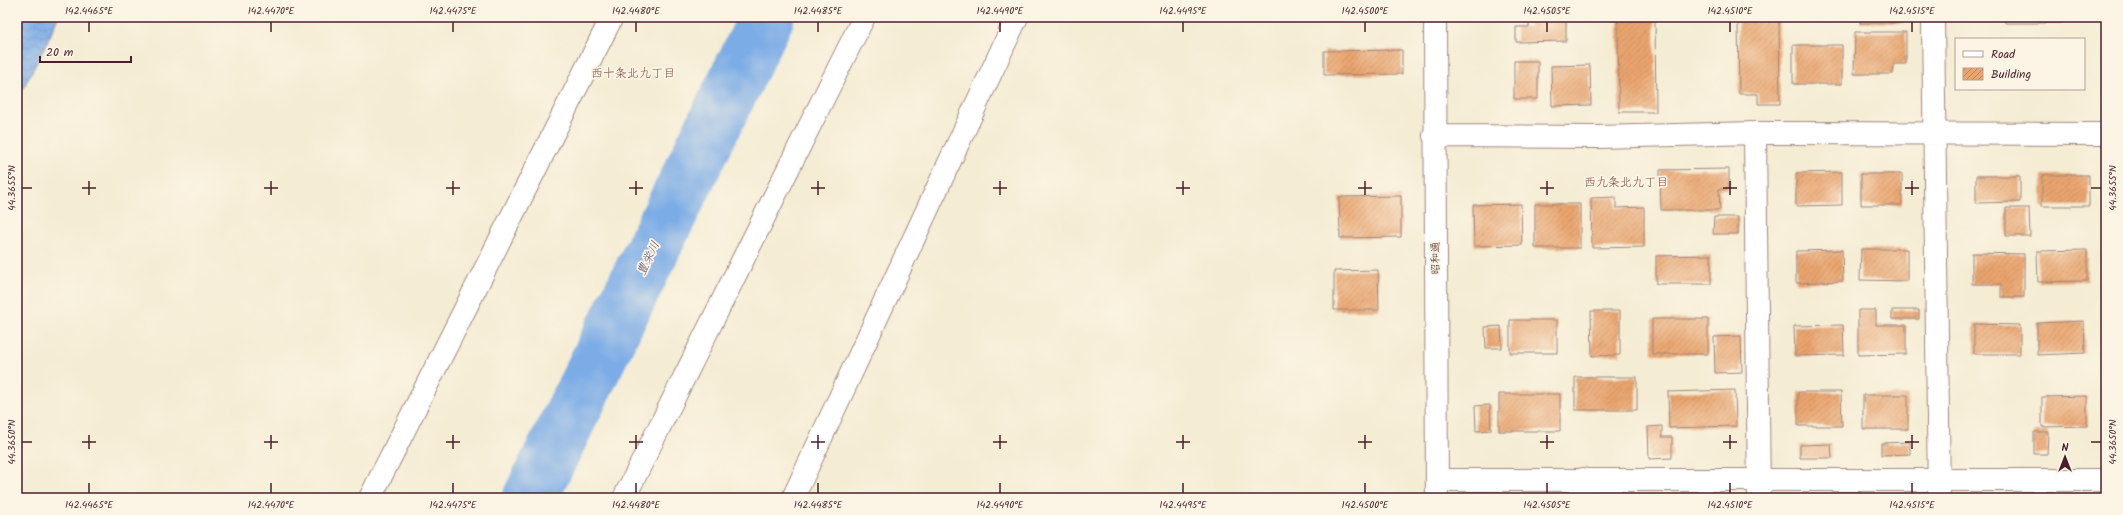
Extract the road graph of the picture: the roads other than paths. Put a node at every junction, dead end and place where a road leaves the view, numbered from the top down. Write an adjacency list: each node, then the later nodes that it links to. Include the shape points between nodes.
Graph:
1 (612, 17): 15 (street)
2 (864, 17): 16 (street)
3 (1017, 17): 17 (street)
4 (1435, 17): 9 (street, 昭和通)
5 (1933, 17): 7 (street)
6 (1756, 133): 7 (street); 9 (street, via 1597,137); 12 (street)
7 (1934, 133): 8 (street); 14 (street)
8 (2106, 134)
9 (1434, 136): 13 (street, 昭和通)
10 (2106, 480): 14 (street)
11 (1582, 488): 12 (street); 13 (street)
12 (1760, 488): 14 (street)
13 (1437, 489)
14 (1939, 489)
15 (370, 498)
16 (624, 498)
17 (793, 498)

